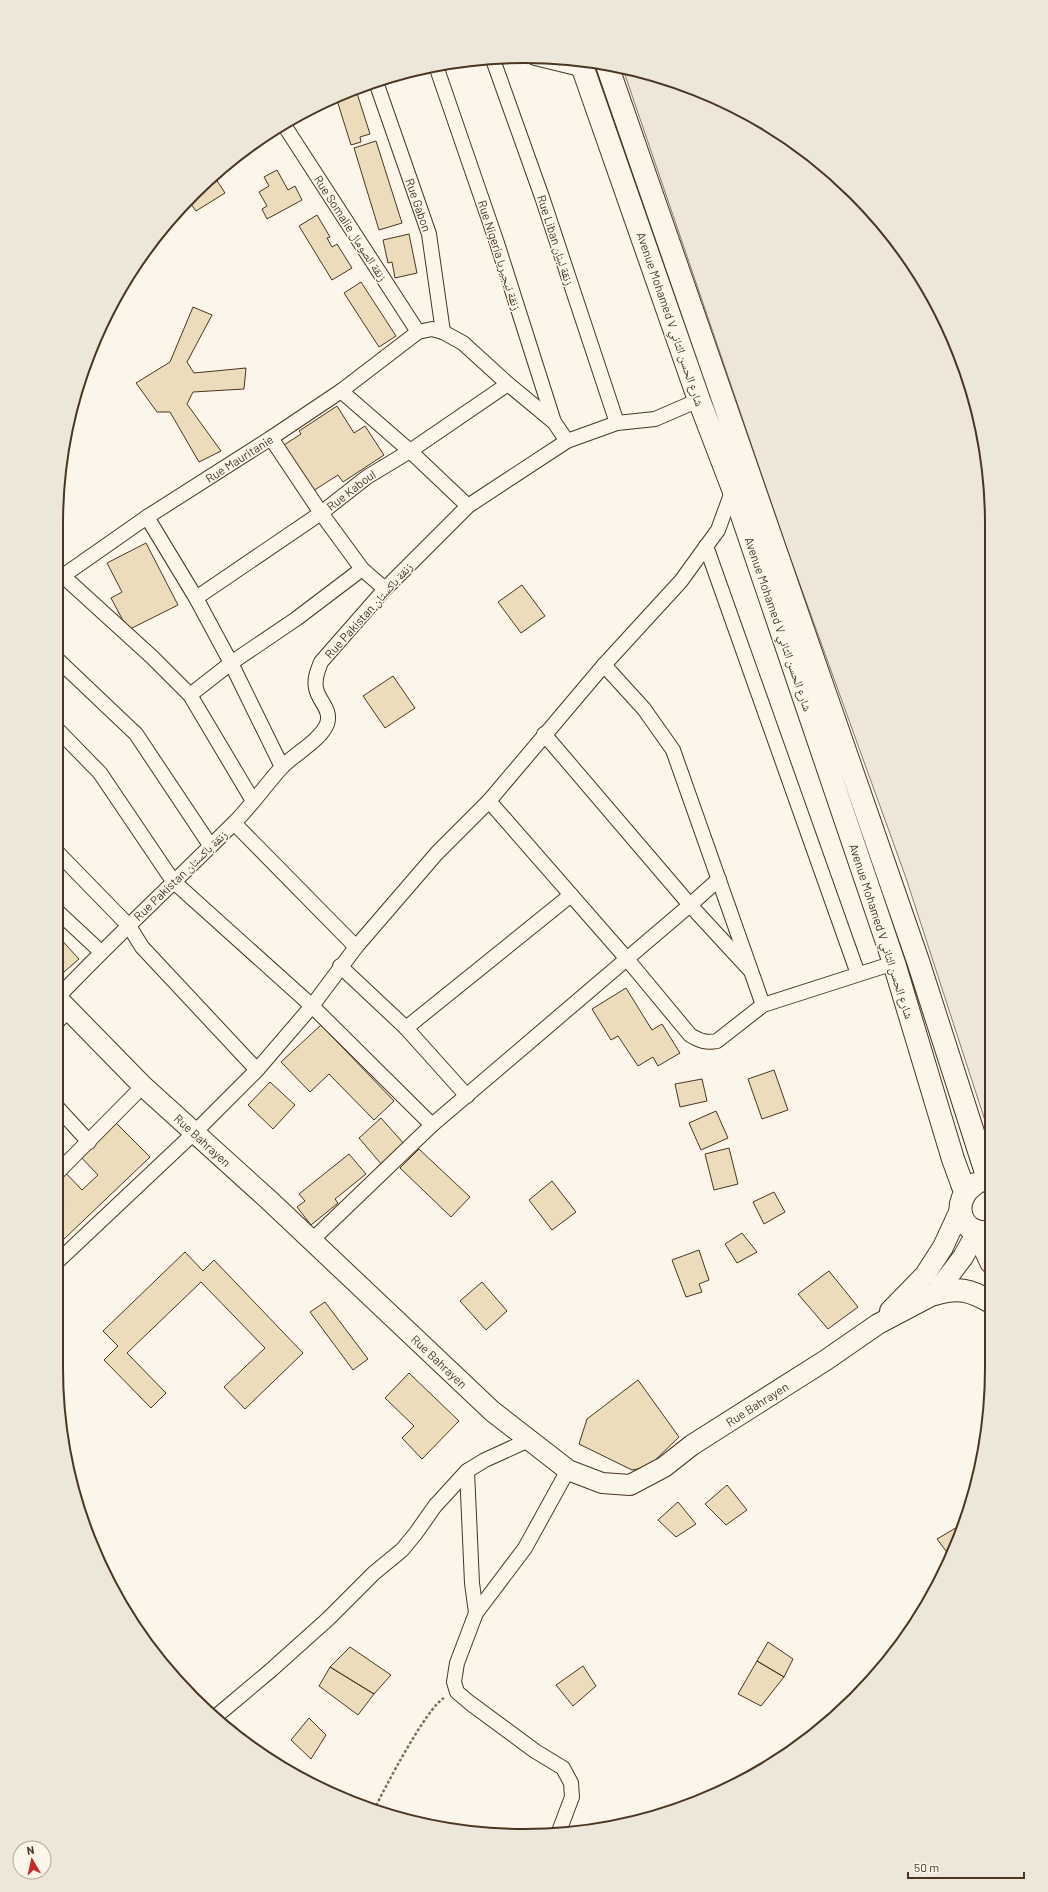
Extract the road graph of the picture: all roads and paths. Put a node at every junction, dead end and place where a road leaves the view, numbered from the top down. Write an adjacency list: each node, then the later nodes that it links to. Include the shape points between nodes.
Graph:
1 (494, 64): 13 (street, Rue Liban زنقة لبنان, via 542,197)
2 (583, 67): 11 (highway, Avenue Mohamed V شارع الحسن الثاني)
3 (438, 71): 12 (street, Rue Nigeria زنقة نيجيريا, via 497,243)
4 (609, 71): 65 (highway, Avenue Mohamed V شارع الحسن الثاني, via 915,954)
5 (378, 87): 8 (street, Rue Gabon, via 429,234)
6 (287, 129): 7 (street, Rue Somalie زنقة الصومال)
7 (418, 332): 8 (street, via 432,329); 10 (street, Rue Mauritanie)
8 (443, 332): 9 (street, via 463,343)
9 (508, 384): 12 (street); 16 (street, Rue Kaboul)
10 (341, 391): 14 (street, Rue Mauritanie); 16 (street)
11 (699, 400): 13 (street, Rue Pakistan زنقة باكستان, via 655,419); 17 (highway, Avenue Mohamed V شارع الحسن الثاني)
12 (554, 422): 15 (street, Rue Nigeria زنقة نيجيريا)
13 (617, 423): 15 (street, Rue Pakistan زنقة باكستان)
14 (271, 438): 19 (street); 20 (street, Rue Mauritanie)
15 (567, 441): 18 (street, Rue Pakistan زنقة باكستان)
16 (410, 451): 18 (street); 19 (street, Rue Kaboul, via 367,477)
17 (733, 489): 21 (street, via 718,530); 48 (highway, Avenue Mohamed V شارع الحسن الثاني)
18 (468, 506): 25 (street, Rue Pakistan زنقة باكستان)
19 (320, 513): 22 (street); 26 (street, Rue Kaboul)
20 (147, 517): 23 (street, Rue Mauritanie); 26 (street)
21 (706, 546): 29 (street, via 681,581); 51 (street)
22 (362, 569): 25 (street); 27 (street, via 296,619)
23 (63, 576)
24 (63, 581): 30 (street, via 152,657)
25 (385, 589): 33 (street, Rue Pakistan زنقة باكستان, via 321,662 316,676 316,689 327,710 327,725 321,734)
26 (196, 598): 27 (street)
27 (231, 663): 30 (street); 33 (street)
28 (63, 665): 37 (street, via 136,734)
29 (604, 665): 31 (street); 39 (street, via 644,709 673,750)
30 (190, 695): 34 (street)
31 (544, 734): 35 (street); 42 (street)
32 (63, 735): 40 (street, via 100,773)
33 (282, 767): 34 (street, Rue Pakistan زنقة باكستان)
34 (253, 801): 36 (street, Rue Pakistan زنقة باكستان)
35 (489, 802): 41 (street); 45 (street, via 437,853)
36 (234, 823): 37 (street, Rue Pakistan زنقة باكستان); 45 (street)
37 (210, 845): 40 (street, Rue Pakistan زنقة باكستان)
38 (63, 858): 44 (street)
39 (719, 879): 42 (street); 50 (street)
40 (174, 881): 44 (street, Rue Pakistan زنقة باكستان); 54 (street)
41 (571, 895): 47 (street); 56 (street)
42 (690, 905): 47 (street); 50 (street)
43 (63, 917): 46 (street)
44 (129, 926): 46 (street, Rue Pakistan زنقة باكستان); 57 (street, via 142,947)
45 (356, 947): 49 (street)
46 (101, 952): 52 (street, Rue Pakistan زنقة باكستان)
47 (626, 959): 53 (street, via 690,1035 699,1040 716,1041); 59 (street)
48 (894, 963): 51 (street); 67 (highway, Avenue Mohamed V شارع الحسن الثاني, via 953,1158)
49 (340, 966): 54 (street); 56 (street)
50 (753, 973): 53 (street)
51 (858, 974): 53 (street)
52 (63, 1003)
53 (763, 1005)
54 (312, 1006): 57 (street); 61 (street)
55 (63, 1010): 58 (street, Rue Bahrayen)
56 (406, 1028): 59 (street)
57 (257, 1070): 62 (street)
58 (144, 1086): 62 (street, Rue Bahrayen); 63 (street)
59 (467, 1096): 61 (street)
60 (63, 1114): 63 (street)
61 (432, 1125): 69 (street)
62 (194, 1133): 69 (street, Rue Bahrayen); 70 (street)
63 (89, 1142): 64 (street)
64 (63, 1167)
65 (985, 1167)
66 (985, 1183): 67 (highway, via 975,1184)
67 (962, 1201): 68 (highway, Avenue Mohamed V شارع الحسن الثاني, via 964,1221); 73 (street, Rue Bahrayen, via 943,1247 925,1275)
68 (984, 1232): 71 (street, Rue Bahrayen)
69 (311, 1241): 74 (street, Rue Bahrayen, via 492,1411)
70 (63, 1256)
71 (935, 1294): 72 (highway, via 961,1289); 73 (street, Rue Bahrayen)
72 (985, 1298)
73 (878, 1324): 75 (street, Rue Bahrayen, via 692,1445 664,1467 630,1485 602,1483)
74 (529, 1440): 75 (street, Rue Bahrayen); 76 (street)
75 (568, 1470): 77 (street, via 525,1548)
76 (467, 1471): 77 (street, via 472,1583); 79 (street, via 435,1506 402,1550 270,1671)
77 (476, 1613): 78 (street, via 455,1673)
78 (457, 1692): 80 (path, via 442,1699 432,1710); 81 (street, via 535,1751 563,1768 571,1783 572,1797)
79 (219, 1714)
80 (377, 1805)
81 (561, 1827)

